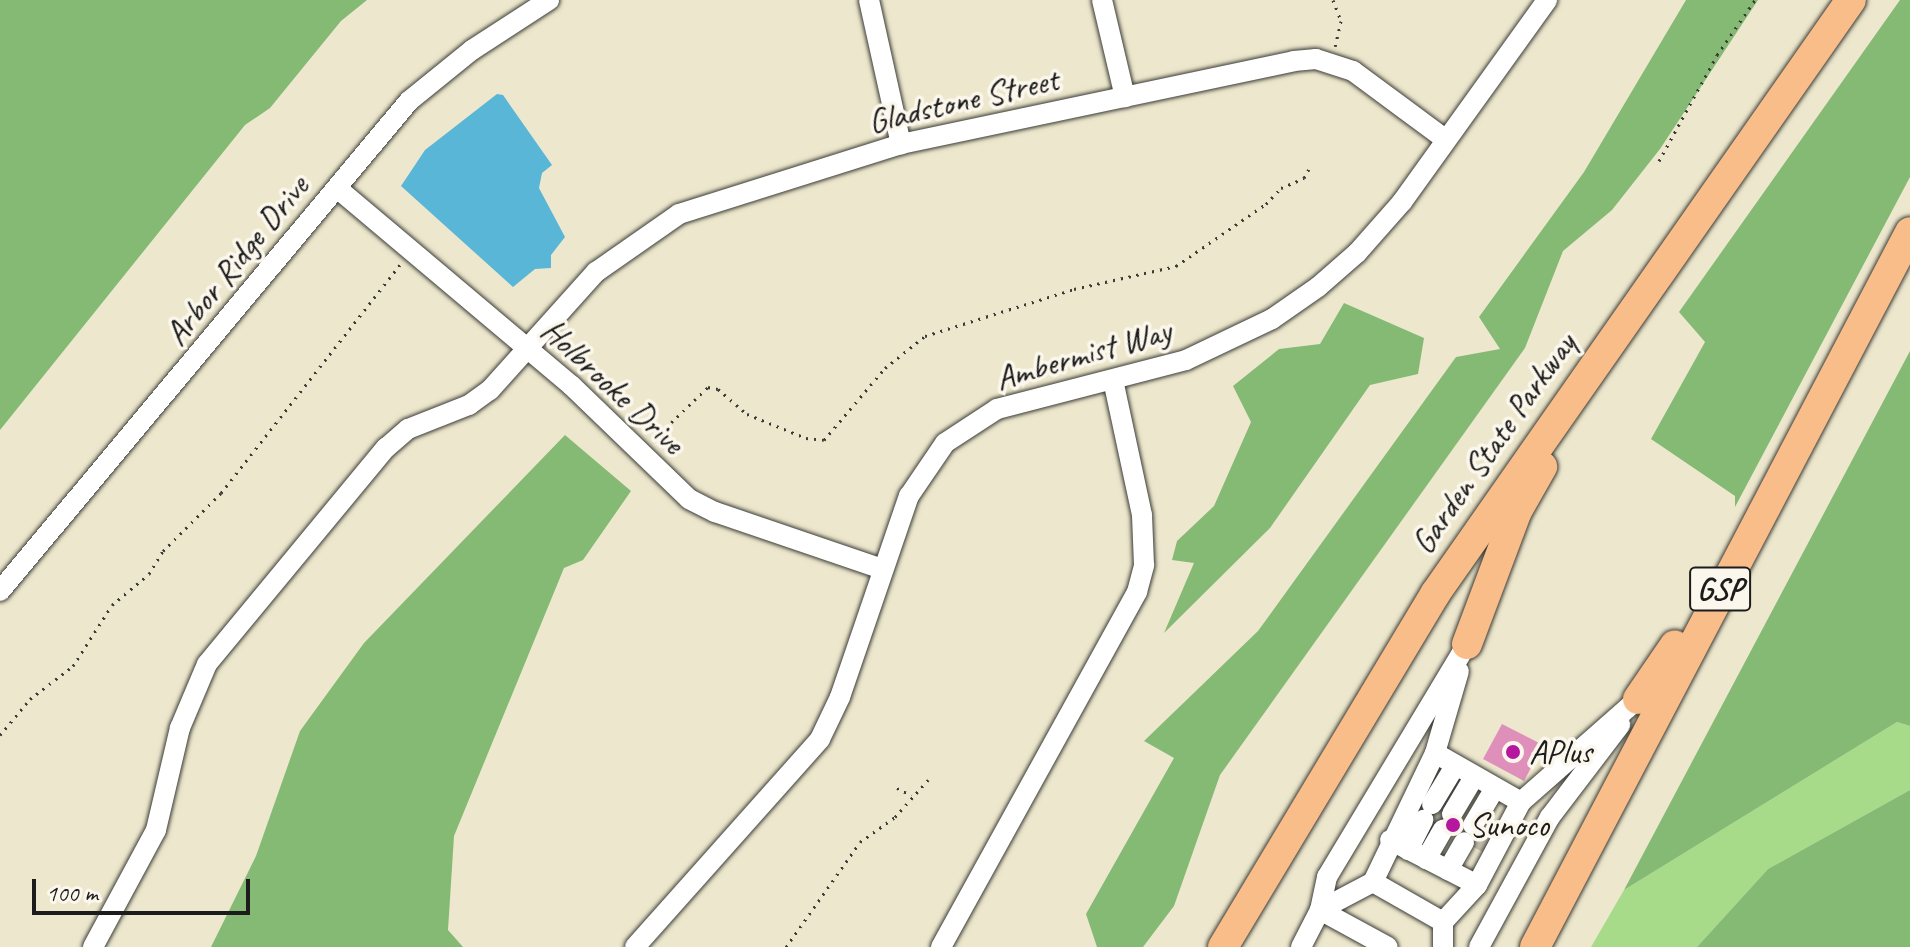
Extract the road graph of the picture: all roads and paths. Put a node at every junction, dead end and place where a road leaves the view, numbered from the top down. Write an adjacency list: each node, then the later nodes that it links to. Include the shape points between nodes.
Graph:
1 (549, 0): 14 (street, Arbor Ridge Drive, via 472,50 409,101)
2 (869, 0): 11 (street)
3 (1102, 0): 9 (street)
4 (1333, 0): 8 (path, via 1341,21)
5 (1547, 0): 10 (street, Ambermist Way)
6 (1755, 0): 12 (path, via 1717,55)
7 (1851, 0): 17 (highway, Garden State Parkway)
8 (1330, 62): 9 (street, Gladstone Street, via 1294,61); 10 (street, Gladstone Street, via 1353,71)
9 (1125, 97): 11 (street, Gladstone Street)
10 (1445, 139): 19 (street, Ambermist Way, via 1374,235 1318,287 1234,340)
11 (901, 144): 18 (street, Gladstone Street, via 679,214 596,272)
12 (1659, 161)
13 (1309, 169): 20 (path, via 1304,178 1281,188 1176,266 1060,293 925,336 885,368 824,440 754,418 708,387)
14 (337, 188): 16 (street, Holbrooke Drive); 23 (street, Arbor Ridge Drive)
15 (1910, 232): 22 (highway, GSP)
16 (414, 251): 18 (street, Holbrooke Drive); 26 (path, via 349,325 221,493 163,551 149,574 112,605 73,666 30,699)
17 (1630, 317): 24 (highway, via 1604,374 1517,511); 40 (highway, Garden State Parkway, via 1571,393 1435,594)
18 (526, 348): 20 (street, Holbrooke Drive); 36 (street, via 469,405 408,429 386,448 207,664 180,728 156,830)
19 (1113, 380): 21 (street, Ambermist Way, via 997,409 945,443 909,496); 39 (street, via 1142,515 1144,565 1137,592)
20 (640, 454): 21 (street, Holbrooke Drive, via 671,485 715,512)
21 (882, 569): 37 (street, Ambermist Way, via 840,697 820,739)
22 (1722, 585): 25 (highway); 45 (highway, GSP)
23 (0, 591)
24 (1467, 644): 27 (street); 34 (street, via 1327,877)
25 (1638, 699): 27 (street); 44 (street, via 1550,817)
26 (0, 735)
27 (1480, 779): 31 (street); 31 (street); 31 (street); 32 (street); 32 (street)
28 (928, 780): 30 (path)
29 (897, 788): 30 (path)
30 (911, 795): 38 (path, via 895,817 871,832 841,865)
31 (1454, 826): 32 (street); 32 (street); 32 (street)
32 (1434, 863): 33 (street); 35 (street)
33 (1373, 882): 34 (street); 35 (street)
34 (1320, 910): 41 (street); 42 (street)
35 (1443, 922): 43 (street)
36 (93, 947)
37 (635, 947)
38 (786, 947)
39 (941, 947)
40 (1223, 947)
41 (1301, 947)
42 (1388, 947)
43 (1443, 947)
44 (1479, 947)
45 (1535, 947)

